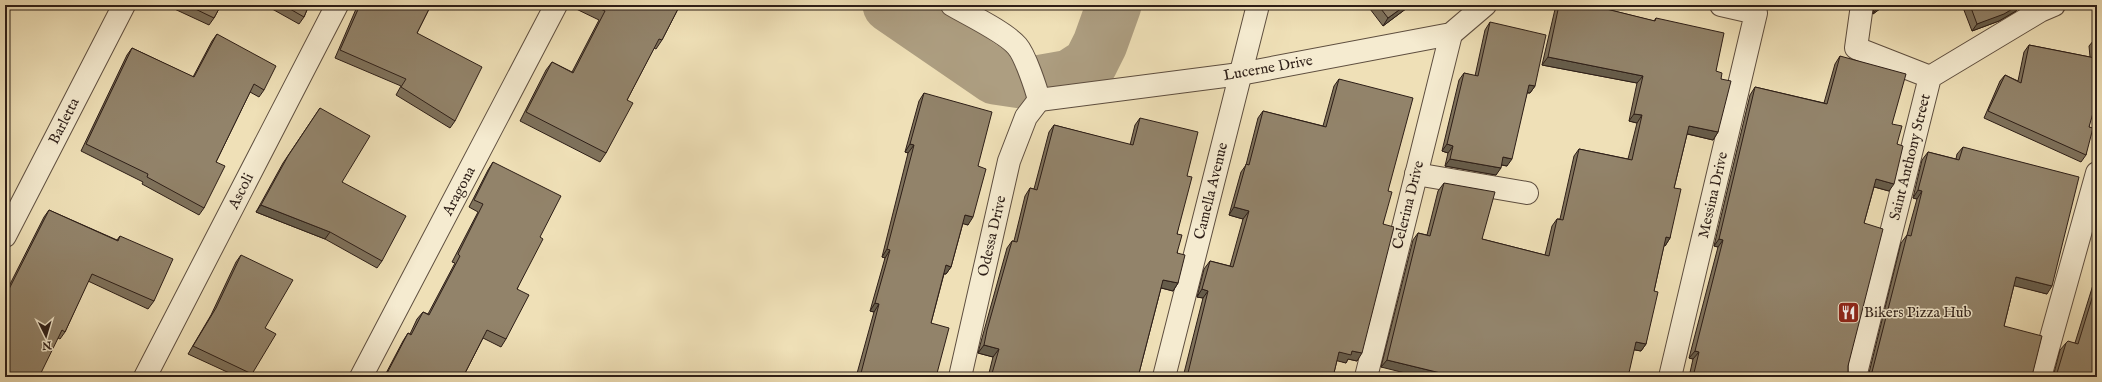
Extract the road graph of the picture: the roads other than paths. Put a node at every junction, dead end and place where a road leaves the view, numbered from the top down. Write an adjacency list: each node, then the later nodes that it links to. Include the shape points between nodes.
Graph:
1 (124, 5): 17 (street, Barletta)
2 (337, 5): 18 (street, Ascoli)
3 (556, 5): 19 (street, Aragona)
4 (952, 5): 13 (street, via 1018,46)
5 (1258, 5): 11 (street, Camella Avenue)
6 (1485, 5): 10 (street, Lucerne Drive)
7 (1721, 5): 23 (street, Messina Drive, via 1756,13)
8 (1862, 5): 12 (street, via 1856,48)
9 (2054, 5): 12 (street, Saint Anthony Street)
10 (1451, 34): 11 (street, Lucerne Drive); 15 (street, Celerina Drive)
11 (1240, 74): 13 (street, Lucerne Drive); 21 (street, Camella Avenue)
12 (1930, 76): 24 (street, Saint Anthony Street)
13 (1037, 94): 20 (street, Odessa Drive, via 1009,161)
14 (2097, 173): 25 (street)
15 (1416, 174): 16 (street); 22 (street, Celerina Drive)
16 (1527, 192)
17 (5, 236)
18 (145, 377)
19 (361, 377)
20 (960, 377)
21 (1164, 377)
22 (1366, 377)
23 (1670, 377)
24 (1855, 377)
25 (2040, 377)

